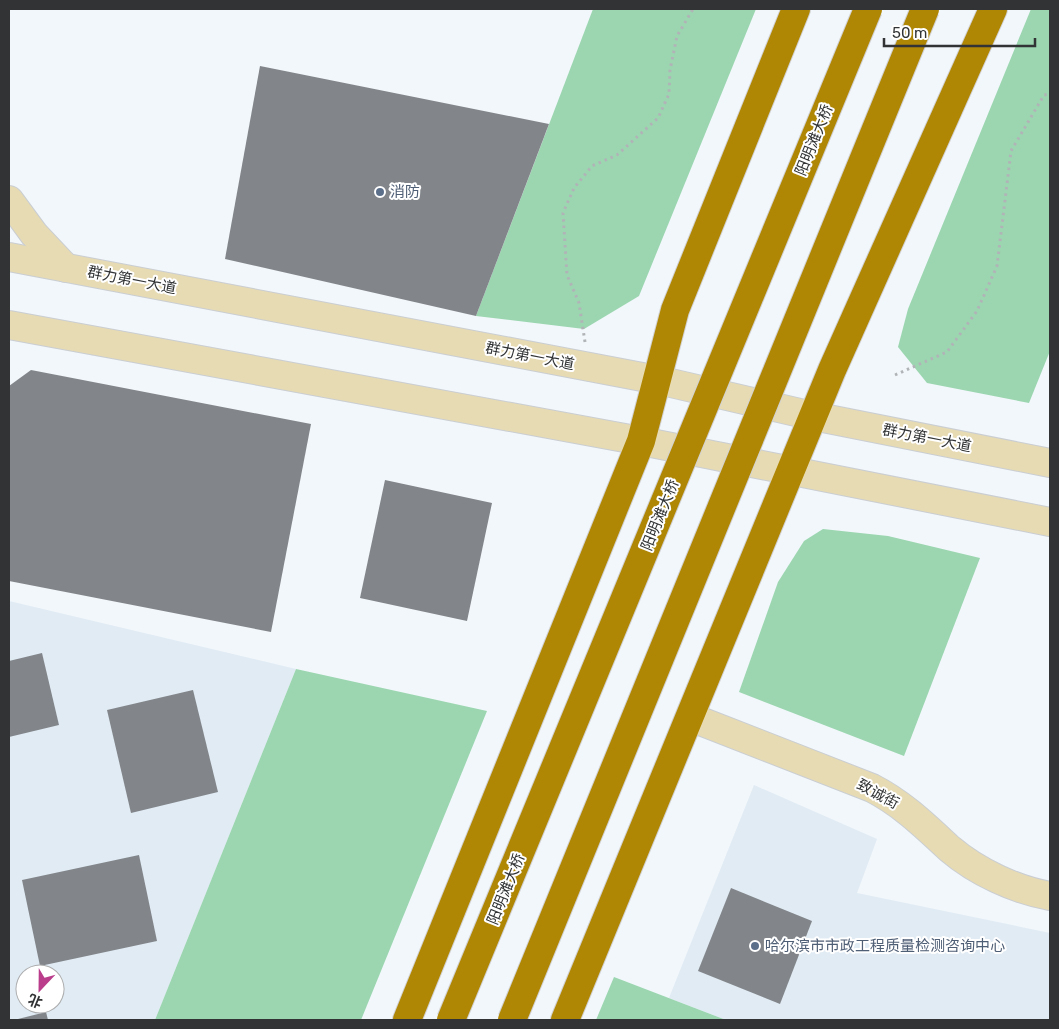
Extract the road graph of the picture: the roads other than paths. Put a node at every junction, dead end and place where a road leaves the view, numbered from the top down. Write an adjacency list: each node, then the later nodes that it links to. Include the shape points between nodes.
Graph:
1 (796, 9): 10 (highway, via 675,310)
2 (868, 9): 19 (highway, 阳明滩大桥, bridge)
3 (925, 9): 20 (highway, bridge)
4 (993, 9): 11 (highway)
5 (9, 200): 7 (main road, via 34,234)
6 (9, 257): 7 (main road, 群力第一大道)
7 (66, 268): 10 (main road, 群力第一大道)
8 (21, 328): 9 (main road); 12 (main road)
9 (9, 340)
10 (658, 380): 11 (main road, 群力第一大道); 12 (highway)
11 (813, 416): 13 (main road, 群力第一大道); 14 (highway)
12 (641, 441): 14 (main road); 18 (highway)
13 (1050, 463)
14 (790, 471): 15 (main road); 16 (highway)
15 (1050, 522)
16 (690, 717): 17 (main road, 致诚街, via 872,788 908,810 977,868 1022,888); 21 (highway)
17 (1050, 896)
18 (407, 1020)
19 (451, 1020)
20 (512, 1020)
21 (565, 1020)

